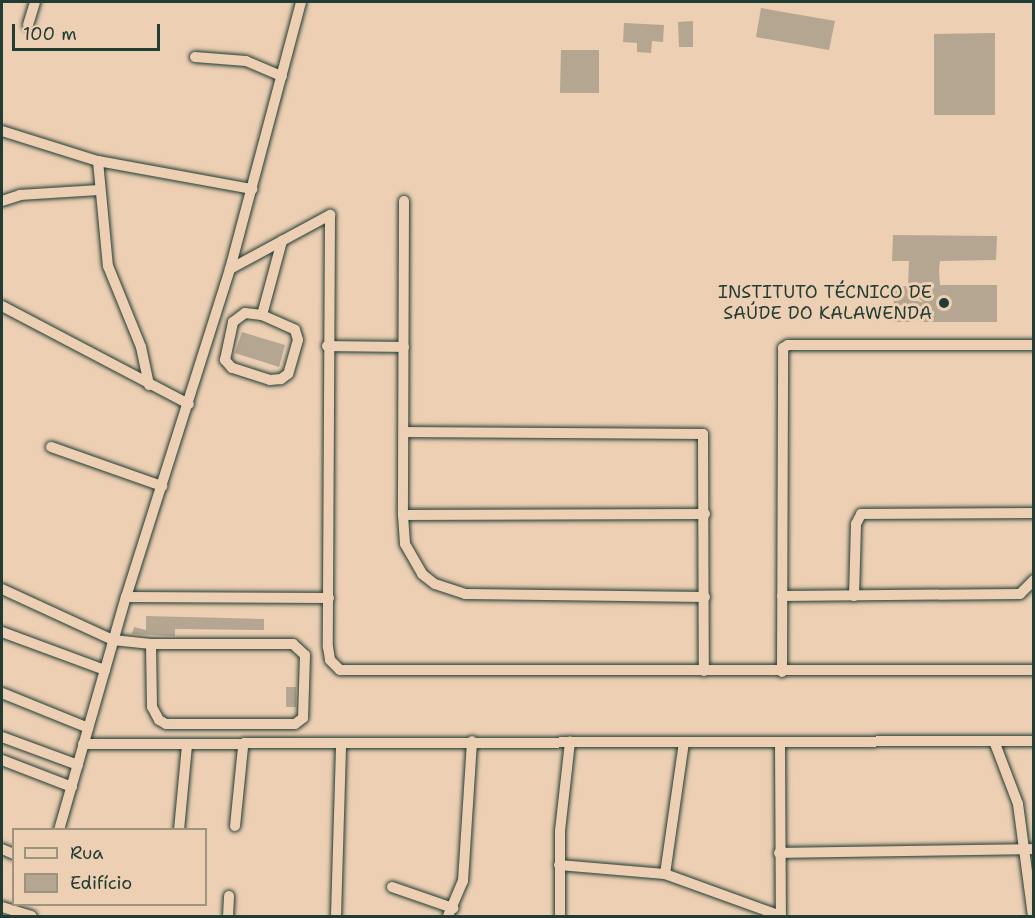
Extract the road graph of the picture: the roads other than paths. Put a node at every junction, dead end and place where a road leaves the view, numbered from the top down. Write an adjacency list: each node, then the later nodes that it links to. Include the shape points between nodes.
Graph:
1 (35, 2): 3 (street)
2 (301, 2): 5 (street)
3 (28, 26)
4 (195, 57): 5 (street, via 246,61)
5 (282, 76): 8 (street)
6 (2, 131): 7 (street)
7 (98, 161): 8 (street); 9 (street)
8 (252, 189): 13 (street)
9 (98, 190): 10 (street, via 20,195); 19 (street, via 108,266 141,347)
10 (2, 201)
11 (404, 201): 18 (street)
12 (282, 241): 13 (street); 15 (street); 17 (street, via 330,215)
13 (230, 269): 20 (street)
14 (2, 306): 19 (street)
15 (262, 315): 15 (street, via 245,313 233,322 225,360 232,368 270,380 281,378 288,374 298,340 295,330)
16 (1034, 345): 29 (street, via 783,348)
17 (327, 346): 18 (street); 33 (street)
18 (404, 347): 21 (street)
19 (149, 385): 20 (street)
20 (189, 404): 23 (street)
21 (404, 432): 25 (street, via 698,432 706,441); 26 (street)
22 (51, 447): 23 (street)
23 (162, 486): 30 (street)
24 (1034, 513): 32 (street, via 861,514 856,525)
25 (705, 514): 26 (street); 31 (street)
26 (403, 515): 31 (street, via 405,544 412,560 435,584 450,590)
27 (1034, 580): 32 (street, via 1020,594)
28 (2, 589): 35 (street)
29 (782, 596): 32 (street); 40 (street)
30 (126, 597): 33 (street); 35 (street)
31 (705, 597): 39 (street)
32 (854, 597)
33 (329, 598): 39 (street, via 330,660 340,670)
34 (2, 632): 37 (street)
35 (113, 640): 36 (street); 37 (street)
36 (151, 644): 36 (street, via 153,707 159,720 295,724 303,718 305,655 293,644)
37 (105, 670): 42 (street)
38 (1034, 670): 40 (street)
39 (704, 671): 40 (street)
40 (782, 672)
41 (2, 693): 42 (street)
42 (88, 728): 50 (street)
43 (2, 737): 55 (street)
44 (472, 741): 47 (street); 51 (street); 68 (street, via 463,881)
45 (994, 741): 46 (street); 49 (street); 60 (street, via 1018,804)
46 (1034, 741)
47 (570, 742): 48 (street); 62 (street)
48 (684, 742): 49 (street); 63 (street)
49 (780, 742): 61 (street)
50 (83, 744): 52 (street); 55 (street)
51 (341, 745): 53 (street); 70 (street)
52 (187, 746): 53 (street); 59 (street)
53 (243, 747): 57 (street)
54 (2, 760): 56 (street)
55 (78, 765): 56 (street)
56 (72, 787): 58 (street)
57 (235, 826)
58 (60, 828)
59 (179, 828)
60 (1028, 849): 61 (street); 73 (street)
61 (779, 853): 72 (street)
62 (559, 865): 63 (street); 71 (street)
63 (665, 874): 72 (street)
64 (392, 887): 68 (street)
65 (229, 896): 69 (street)
66 (2, 908): 67 (street)
67 (33, 912)
68 (451, 912)
69 (228, 916)
70 (336, 916)
71 (560, 916)
72 (781, 916)
73 (1033, 916)

